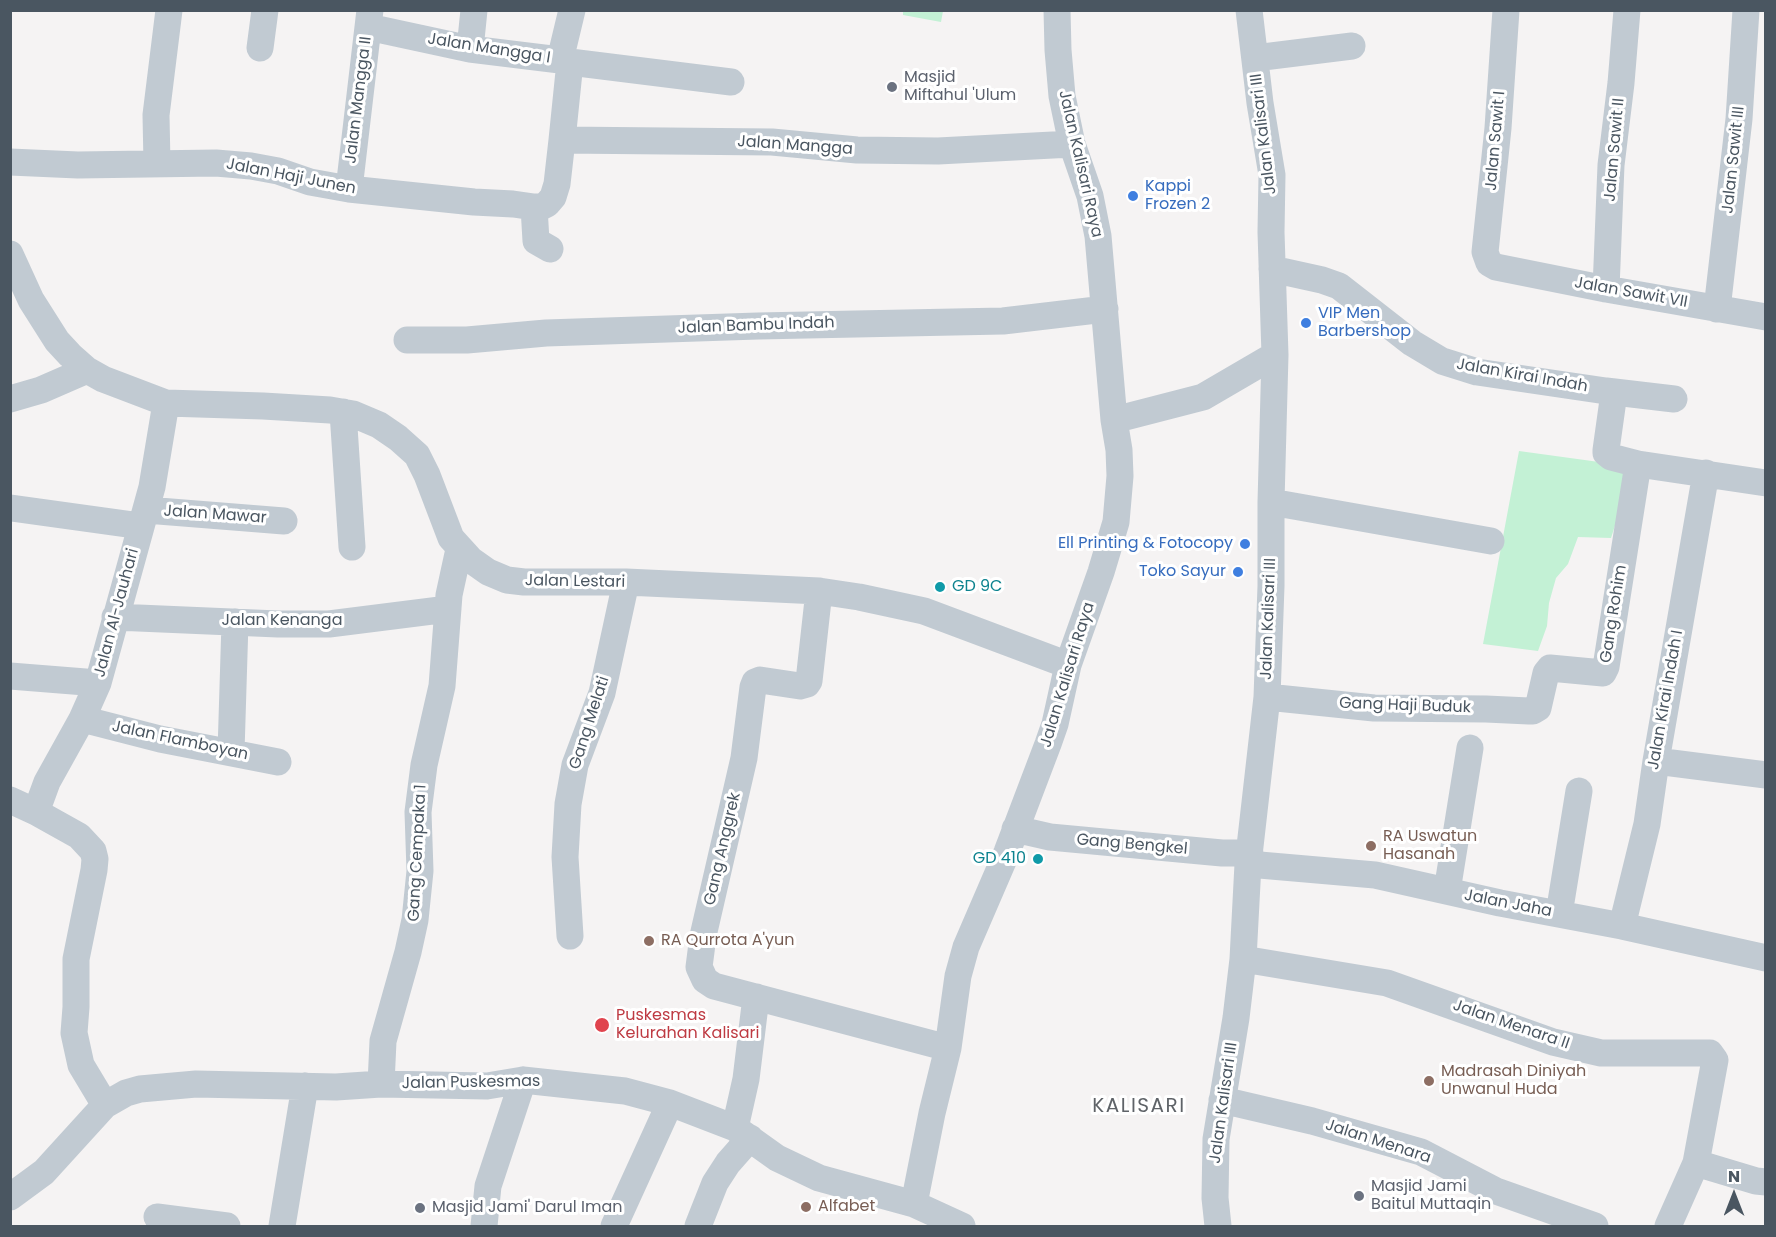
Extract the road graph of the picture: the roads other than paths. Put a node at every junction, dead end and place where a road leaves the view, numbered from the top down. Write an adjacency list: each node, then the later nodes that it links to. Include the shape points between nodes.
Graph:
1 (169, 10): 20 (street, via 156,114)
2 (265, 10): 12 (street)
3 (474, 10): 13 (street)
4 (573, 10): 15 (street)
5 (1057, 10): 18 (street, Jalan Kalisari Raya, via 1062,96)
6 (1249, 10): 14 (street, Jalan Kalisari III)
7 (1506, 10): 25 (street, Jalan Sawit I, via 1485,252 1489,263)
8 (1627, 10): 27 (street, Jalan Sawit II, via 1611,165)
9 (1746, 10): 29 (street, Jalan Sawit III, via 1739,119)
10 (369, 19): 13 (street, Jalan Mangga I); 21 (street, Jalan Mangga II)
11 (1352, 46): 14 (street)
12 (260, 48)
13 (470, 49): 15 (street, Jalan Mangga I)
14 (1255, 58): 26 (street, Jalan Kalisari III, via 1272,175)
15 (565, 61): 16 (street); 17 (street, Jalan Mangga I)
16 (731, 82)
17 (562, 140): 18 (street, Jalan Mangga, via 772,142 856,150 938,151); 22 (street, via 553,197 547,204)
18 (1072, 144): 28 (street, Jalan Kalisari Raya, via 1095,214)
19 (10, 162): 20 (street, Jalan Haji Junen)
20 (157, 164): 21 (street, Jalan Haji Junen, via 251,166)
21 (349, 189): 22 (street, Jalan Haji Junen)
22 (534, 207): 23 (street, via 536,241)
23 (550, 249)
24 (10, 254): 33 (street, Jalan Lestari, via 47,327)
25 (1496, 267): 27 (street, Jalan Sawit VII)
26 (1272, 269): 32 (street, Jalan Kalisari III); 34 (street, Jalan Kirai Indah, via 1339,286 1412,344 1442,361 1477,372)
27 (1606, 289): 29 (street, Jalan Sawit VII)
28 (1105, 309): 31 (street, Jalan Bambu Indah, via 1003,321); 39 (street, Jalan Kalisari Raya)
29 (1717, 309): 30 (street, Jalan Sawit VII)
30 (1766, 317)
31 (407, 340)
32 (1275, 355): 39 (street, via 1203,397); 43 (street, Jalan Kalisari III)
33 (87, 370): 35 (street); 37 (street, Jalan Lestari)
34 (1606, 391): 36 (street); 40 (street, Jalan Kirai Indah, via 1613,407 1606,453)
35 (10, 399)
36 (1674, 399)
37 (166, 403): 38 (street, Jalan Lestari); 45 (street, Jalan Al-Jauhari)
38 (343, 412): 48 (street); 49 (street, Jalan Lestari, via 380,425 417,455)
39 (1114, 420): 55 (street, Jalan Kalisari Raya, via 1120,476 1116,522)
40 (1638, 464): 41 (street, Jalan Kirai Indah); 59 (street, Gang Rohim, via 1605,670 1600,674 1550,668)
41 (1706, 473): 42 (street, Jalan Kirai Indah); 63 (street, Jalan Kirai Indah I)
42 (1766, 483)
43 (1271, 502): 47 (street); 58 (street, Jalan Kalisari III)
44 (11, 508): 45 (street, Jalan Mawar)
45 (143, 518): 46 (street, Jalan Mawar); 53 (street, Jalan Al-Jauhari)
46 (284, 521)
47 (1491, 541)
48 (352, 547)
49 (459, 549): 50 (street, Jalan Lestari, via 488,572 507,580); 52 (street, Gang Cempaka 1)
50 (626, 582): 51 (street, Jalan Lestari); 74 (street, Gang Melati, via 602,693 575,765 568,804 565,857)
51 (819, 591): 55 (street, Jalan Lestari, via 924,611); 77 (street, Gang Anggrek, via 807,684 765,680 755,682 753,687 744,758 703,936 699,968 705,980)
52 (448, 609): 54 (street, Jalan Kenanga, via 329,624); 80 (street, Gang Cempaka 1, via 442,686 418,812 420,871 415,920 382,1041)
53 (115, 616): 54 (street, Jalan Kenanga); 57 (street, Jalan Al-Jauhari)
54 (235, 622): 62 (street)
55 (1068, 664): 69 (street, Jalan Kalisari Raya, via 1055,724)
56 (10, 676): 57 (street)
57 (98, 683): 60 (street, Jalan Al-Jauhari)
58 (1267, 697): 59 (street, Gang Haji Buduk, via 1374,708 1533,711); 70 (street, Jalan Kalisari III)
59 (1539, 703)
60 (82, 719): 62 (street, Jalan Flamboyan); 68 (street, Jalan Al-Jauhari, via 46,782)
61 (1470, 748): 71 (street)
62 (231, 753): 64 (street, Jalan Flamboyan)
63 (1656, 761): 65 (street); 73 (street, Jalan Kirai Indah I, via 1647,824)
64 (278, 762)
65 (1766, 775)
66 (1579, 791): 72 (street)
67 (10, 800): 68 (street)
68 (36, 812): 84 (street, via 79,836 95,859 76,959 74,1033 81,1065)
69 (1016, 829): 70 (street, Gang Bengkel, via 1050,837); 78 (street, Jalan Kalisari Raya, via 966,947)
70 (1249, 859): 71 (street, Jalan Jaha, via 1376,875); 76 (street, Jalan Kalisari III)
71 (1447, 891): 72 (street, Jalan Jaha)
72 (1559, 914): 73 (street, Jalan Jaha)
73 (1622, 926): 75 (street, Jalan Jaha)
74 (570, 936)
75 (1766, 958)
76 (1243, 959): 82 (street, Jalan Kalisari III); 86 (street, Jalan Menara II, via 1387,983 1553,1042 1601,1053 1710,1053 1715,1060)
77 (756, 997): 78 (street, Gang Anggrek); 85 (street)
78 (948, 1048): 89 (street, Jalan Kalisari Raya)
79 (523, 1080): 80 (street, Jalan Puskesmas, via 487,1086); 83 (street, Jalan Puskesmas, via 625,1091); 94 (street, via 488,1186)
80 (381, 1084): 81 (street, Jalan Puskesmas)
81 (305, 1086): 84 (street, Jalan Puskesmas, via 178,1084 126,1093); 93 (street)
82 (1222, 1100): 91 (street, Jalan Menara, via 1421,1152 1496,1191); 98 (street, Jalan Kalisari III, via 1215,1166)
83 (670, 1103): 85 (street, Jalan Puskesmas); 95 (street)
84 (105, 1105): 88 (street, Jalan Puskesmas, via 44,1172)
85 (742, 1133): 89 (street, Jalan Puskesmas, via 777,1158 819,1178); 96 (street)
86 (1696, 1163): 87 (street); 99 (street, Jalan Menara II)
87 (1766, 1182)
88 (10, 1197)
89 (914, 1204): 97 (street)
90 (157, 1217): 92 (street)
91 (1584, 1225)
92 (227, 1227)
93 (282, 1227)
94 (484, 1227)
95 (614, 1227)
96 (698, 1227)
97 (962, 1227)
98 (1218, 1227)
99 (1668, 1227)

